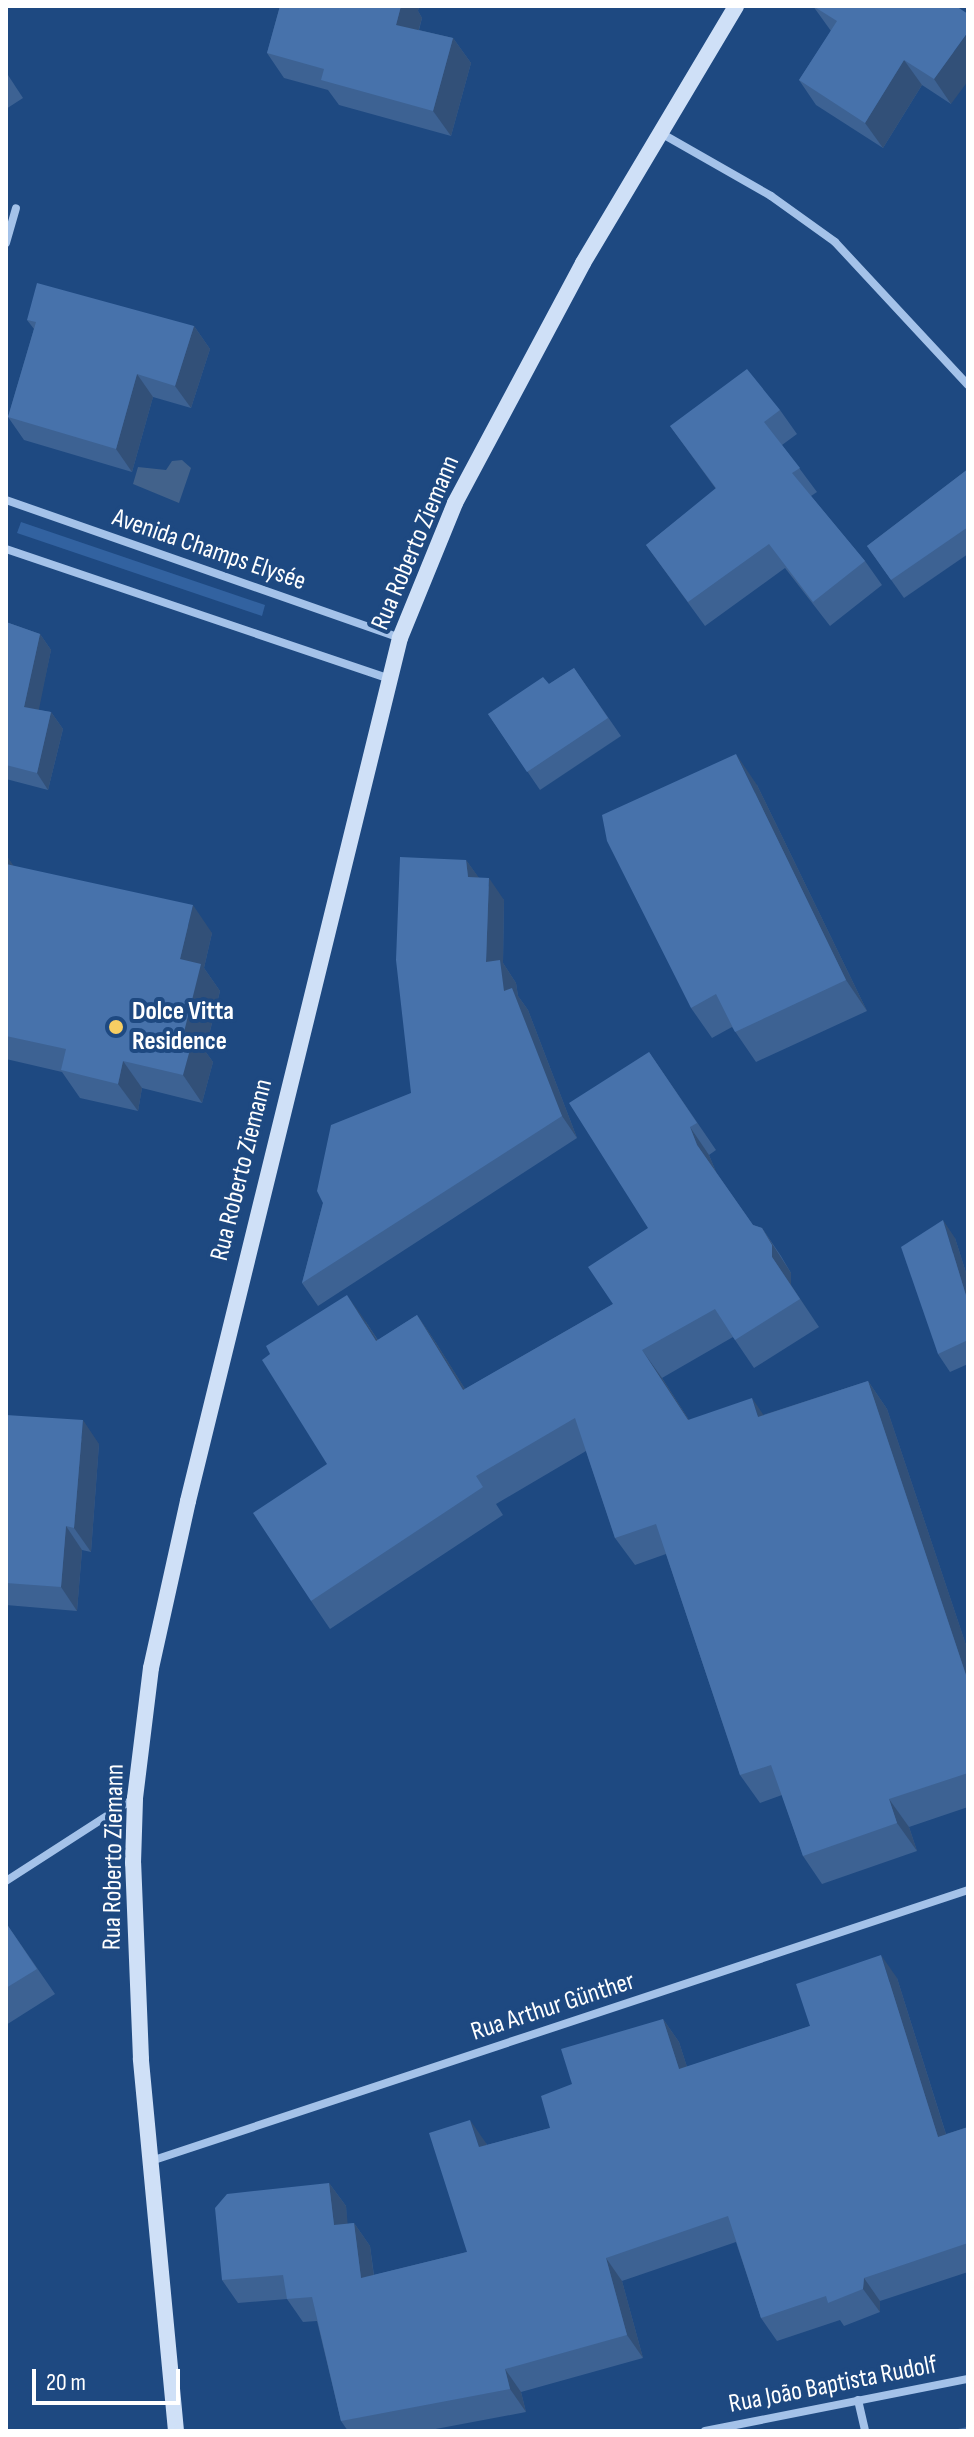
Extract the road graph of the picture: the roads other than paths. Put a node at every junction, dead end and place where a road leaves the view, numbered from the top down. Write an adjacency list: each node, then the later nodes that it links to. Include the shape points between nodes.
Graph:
1 (736, 6): 2 (main road, Rua Roberto Ziemann)
2 (659, 132): 5 (street, via 771,196 835,242); 8 (main road, Rua Roberto Ziemann, via 455,503)
3 (16, 208): 4 (street)
4 (6, 243)
5 (968, 385)
6 (6, 500): 8 (street, Avenida Champs Elysée)
7 (6, 549): 9 (street)
8 (400, 638): 9 (main road, Rua Roberto Ziemann)
9 (387, 678): 10 (main road, Rua Roberto Ziemann, via 188,1501 151,1668)
10 (135, 1798): 11 (street); 13 (main road, Rua Roberto Ziemann, via 134,1932)
11 (6, 1881)
12 (968, 1890): 13 (street, Rua Arthur Günther)
13 (151, 2161): 16 (main road, Rua Roberto Ziemann)
14 (968, 2379): 15 (street, Rua João Baptista Rudolf)
15 (858, 2400): 17 (street, Rua João Baptista Rudolf); 18 (street)
16 (176, 2431)
17 (705, 2431)
18 (865, 2431)

